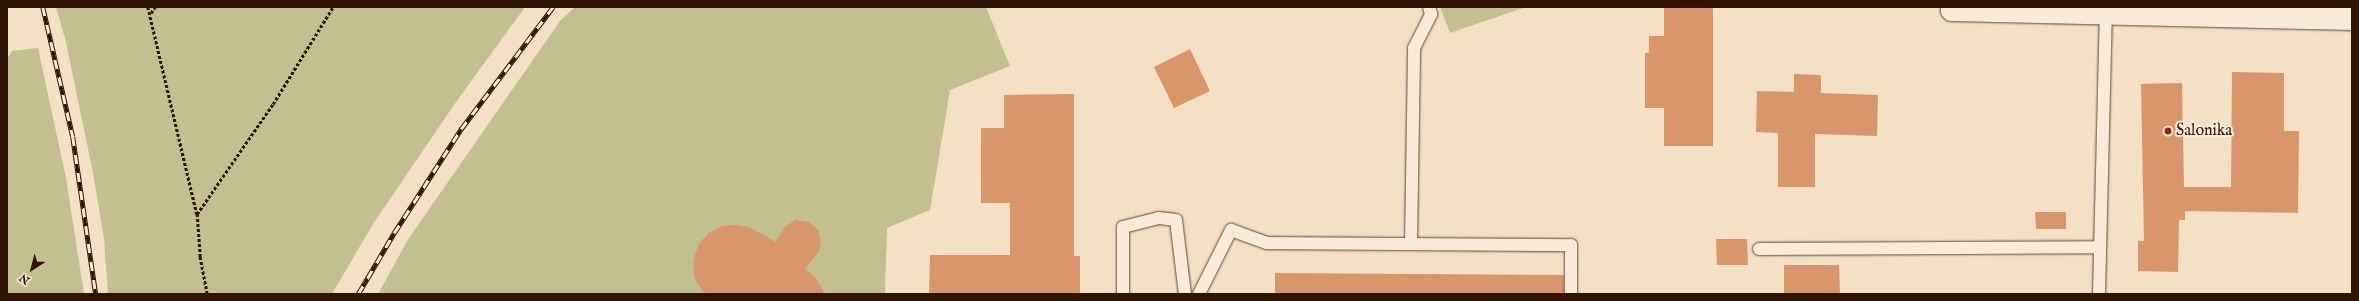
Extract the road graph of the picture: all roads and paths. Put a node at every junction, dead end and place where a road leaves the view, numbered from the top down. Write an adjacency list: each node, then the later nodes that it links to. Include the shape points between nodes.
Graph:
1 (148, 7): 7 (path)
2 (155, 7): 7 (path)
3 (333, 7): 10 (path, via 273,104)
4 (1429, 7): 11 (lane, via 1431,14 1414,48)
5 (1952, 9): 8 (street)
6 (2277, 12): 8 (street); 9 (street)
7 (150, 14): 10 (path)
8 (2106, 14): 12 (lane)
9 (2352, 19)
10 (197, 214): 14 (path, via 200,257)
11 (1411, 244): 17 (lane, via 1267,243 1231,230); 18 (lane, via 1571,245)
12 (2100, 247): 13 (lane); 19 (lane)
13 (1759, 249)
14 (207, 294)
15 (1124, 294): 16 (lane, via 1123,227 1159,218 1176,220)
16 (1185, 294)
17 (1199, 294)
18 (1571, 294)
19 (2099, 294)

